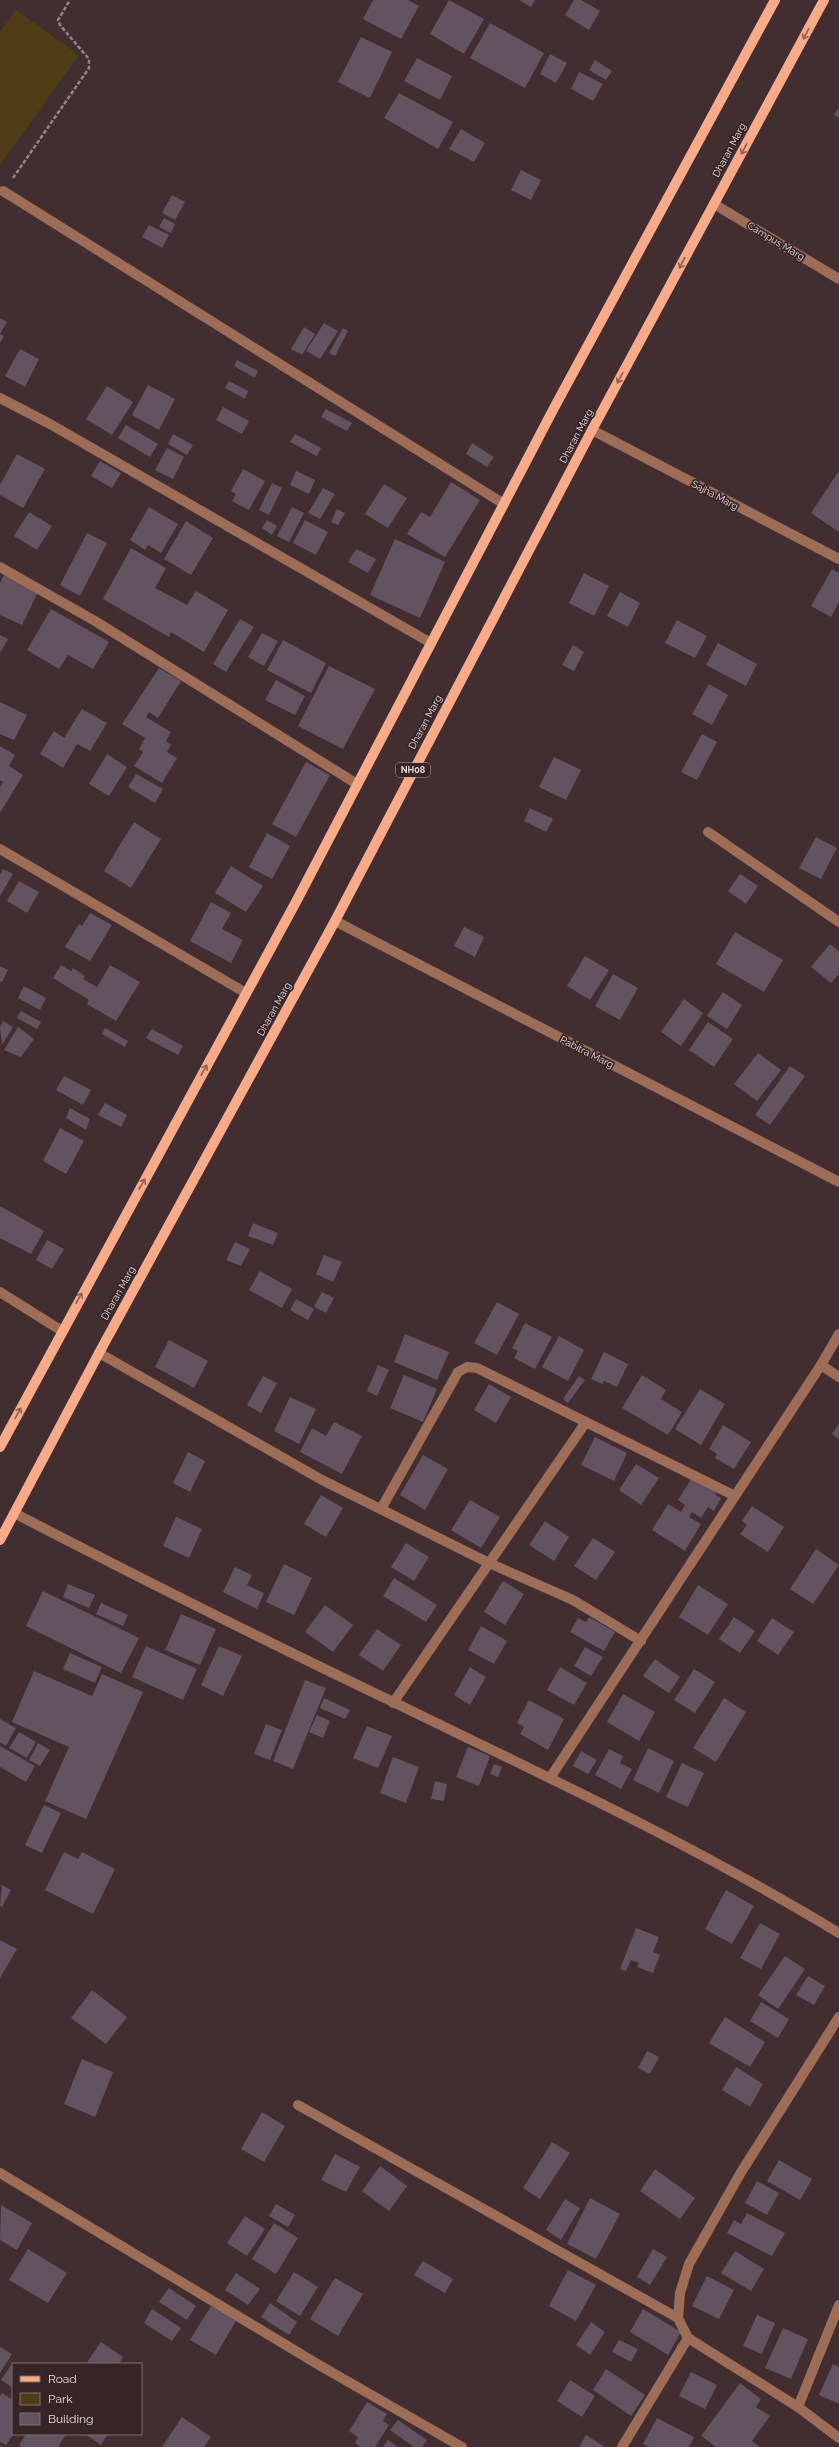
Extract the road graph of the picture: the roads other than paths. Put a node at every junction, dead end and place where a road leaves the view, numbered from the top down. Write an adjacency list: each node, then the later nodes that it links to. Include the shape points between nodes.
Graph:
1 (775, 0): 8 (main road)
2 (824, 0): 4 (main road, Dharan Marg / NH08, one-way to 4)
3 (3, 191): 8 (street)
4 (714, 204): 5 (street, Campus Marg); 7 (main road, Dharan Marg / NH08, one-way to 7)
5 (839, 279)
6 (0, 398): 11 (street, via 50,424)
7 (592, 430): 9 (street, Sajha Marg); 15 (main road, Dharan Marg / NH08)
8 (504, 504): 11 (main road)
9 (839, 559)
10 (0, 567): 12 (street, via 95,621)
11 (431, 643): 12 (main road)
12 (357, 784): 17 (main road)
13 (708, 832): 16 (street)
14 (0, 849): 17 (street)
15 (335, 921): 18 (street, Pabitra Marg); 22 (main road, Dharan Marg / NH08)
16 (839, 922)
17 (246, 993): 20 (main road, one-way to 17)
18 (839, 1182)
19 (0, 1292): 20 (street)
20 (62, 1331): 26 (main road, one-way to 20)
21 (839, 1334): 23 (street)
22 (99, 1353): 28 (street, via 322,1480); 29 (main road, Dharan Marg / NH08)
23 (821, 1365): 24 (street); 27 (street)
24 (839, 1378)
25 (586, 1422): 27 (street); 28 (street, via 477,1368 462,1368); 31 (street)
26 (0, 1447)
27 (735, 1496): 32 (street)
28 (381, 1509): 31 (street)
29 (14, 1513): 30 (main road, Dharan Marg / NH08); 33 (street, via 212,1616)
30 (0, 1540)
31 (489, 1563): 32 (street, via 572,1600); 33 (street)
32 (641, 1640): 34 (street)
33 (393, 1703): 34 (street)
34 (550, 1778): 35 (street, via 765,1888)
35 (839, 1933)
36 (839, 2017): 40 (street, via 740,2174 689,2264 680,2293)
37 (298, 2105): 40 (street)
38 (0, 2173): 44 (street, via 318,2365)
39 (839, 2305): 42 (street)
40 (678, 2318): 41 (street)
41 (688, 2338): 42 (street); 45 (street)
42 (798, 2407): 43 (street)
43 (839, 2438)
44 (462, 2447)
45 (622, 2447)

